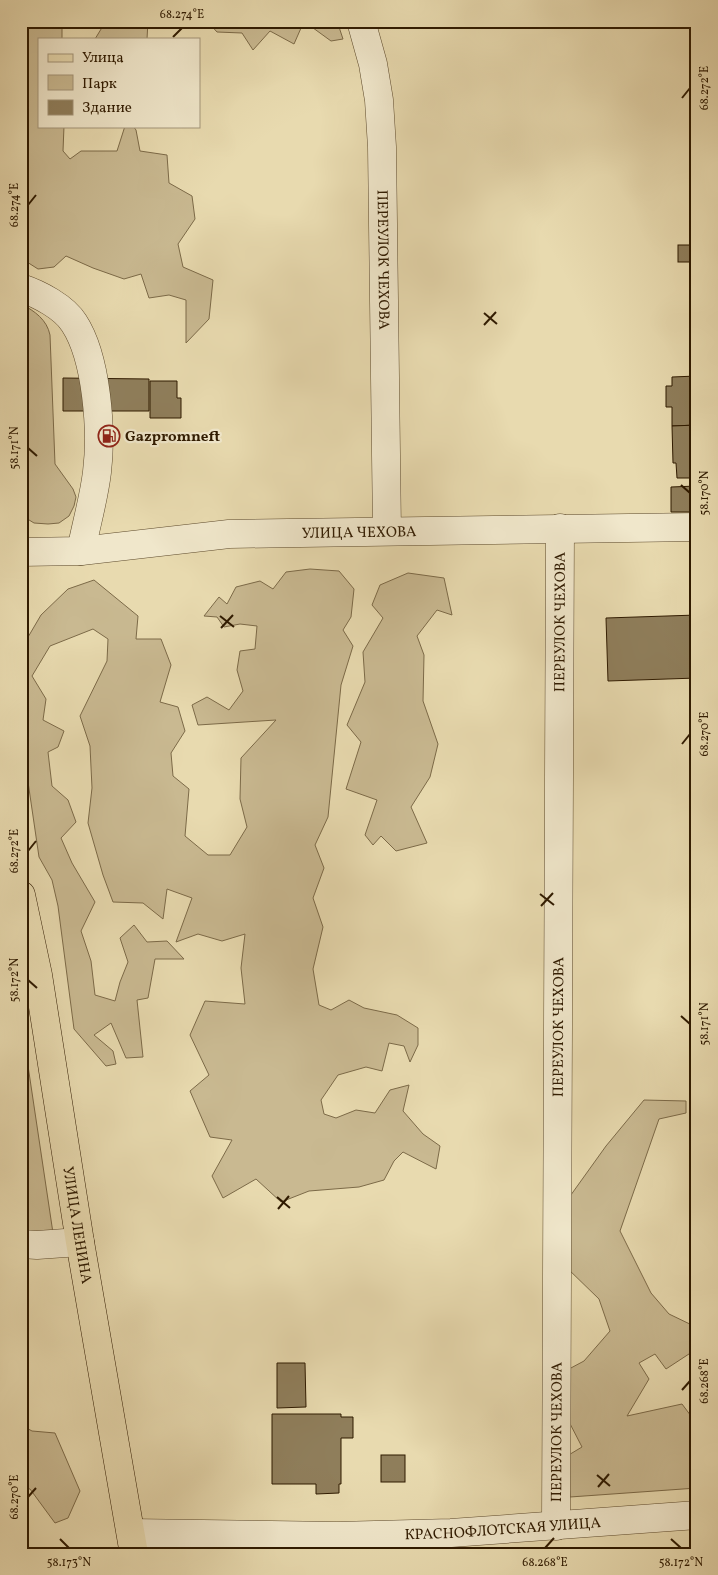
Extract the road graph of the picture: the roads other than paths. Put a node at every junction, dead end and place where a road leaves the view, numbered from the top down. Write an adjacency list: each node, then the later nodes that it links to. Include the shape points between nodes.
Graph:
1 (361, 21): 5 (street, ПЕРЕУЛОК ЧЕХОВА, via 376,82 382,147)
2 (21, 288): 6 (street, via 51,301 74,322 92,368 96,394 97,471)
3 (697, 527): 4 (street, УЛИЦА ЧЕХОВА)
4 (560, 528): 5 (street, УЛИЦА ЧЕХОВА); 12 (street, ПЕРЕУЛОК ЧЕХОВА)
5 (387, 531): 6 (street, УЛИЦА ЧЕХОВА, via 229,534)
6 (81, 551): 7 (street, УЛИЦА ЧЕХОВА)
7 (21, 552)
8 (21, 895): 9 (main road, УЛИЦА ЛЕНИНА, via 39,984)
9 (80, 1242): 10 (street); 13 (main road, УЛИЦА ЛЕНИНА)
10 (21, 1244)
11 (697, 1516): 12 (street, КРАСНОФЛОТСКАЯ УЛИЦА)
12 (556, 1526): 13 (street, КРАСНОФЛОТСКАЯ УЛИЦА)
13 (132, 1543)

